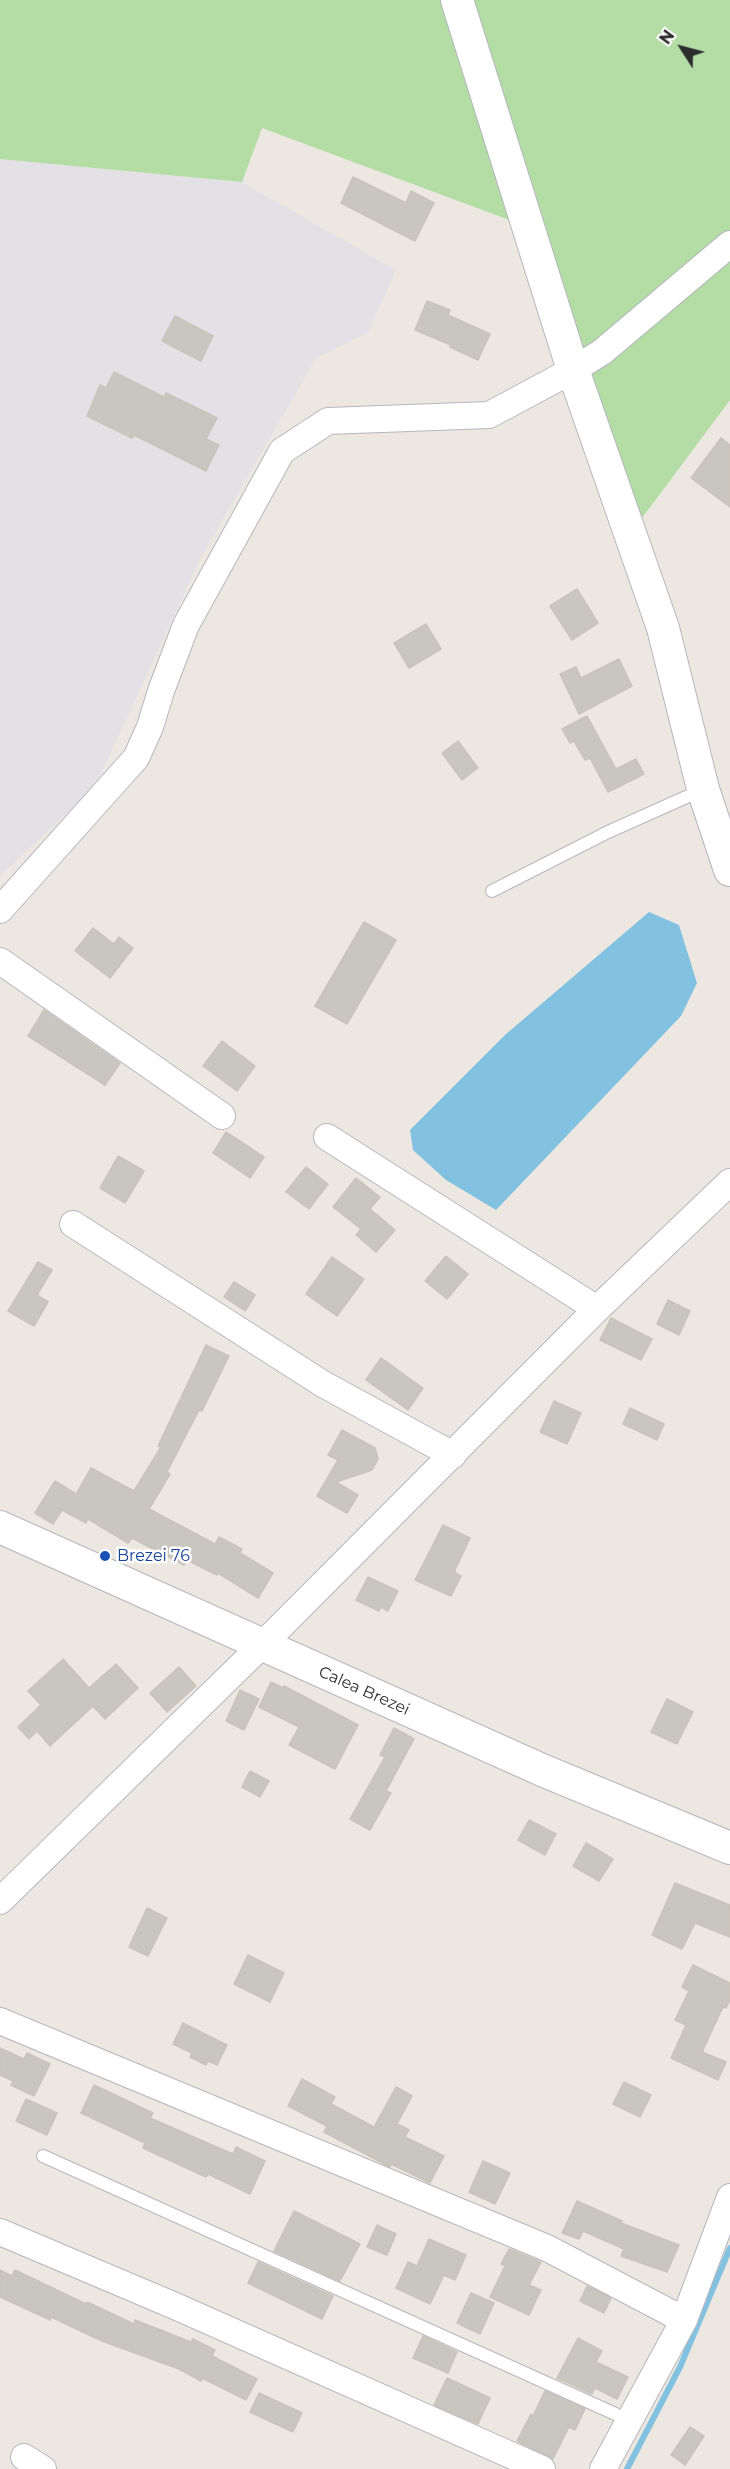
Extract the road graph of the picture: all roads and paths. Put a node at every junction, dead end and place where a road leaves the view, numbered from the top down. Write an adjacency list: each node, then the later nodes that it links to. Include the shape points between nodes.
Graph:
1 (457, 0): 3 (street)
2 (730, 244): 3 (street, via 602,352)
3 (573, 370): 4 (street, via 663,628); 7 (street, via 489,415 328,421 282,451 186,626 136,758)
4 (703, 789): 5 (street); 6 (lane)
5 (730, 870)
6 (492, 891)
7 (0, 910)
8 (0, 961): 9 (street)
9 (222, 1116)
10 (327, 1137): 13 (street)
11 (730, 1182): 13 (street)
12 (73, 1224): 14 (street, via 323,1384)
13 (597, 1309): 14 (street)
14 (453, 1455): 16 (street)
15 (0, 1527): 16 (street, Calea Brezei)
16 (262, 1645): 17 (street, Calea Brezei, via 542,1770); 18 (street)
17 (730, 1848)
18 (0, 1900)
19 (0, 2021): 23 (street, via 547,2248)
20 (43, 2156): 24 (lane)
21 (730, 2197): 23 (street)
22 (0, 2232): 25 (street)
23 (684, 2320): 24 (street)
24 (631, 2421): 26 (street)
25 (542, 2469)
26 (603, 2469)

